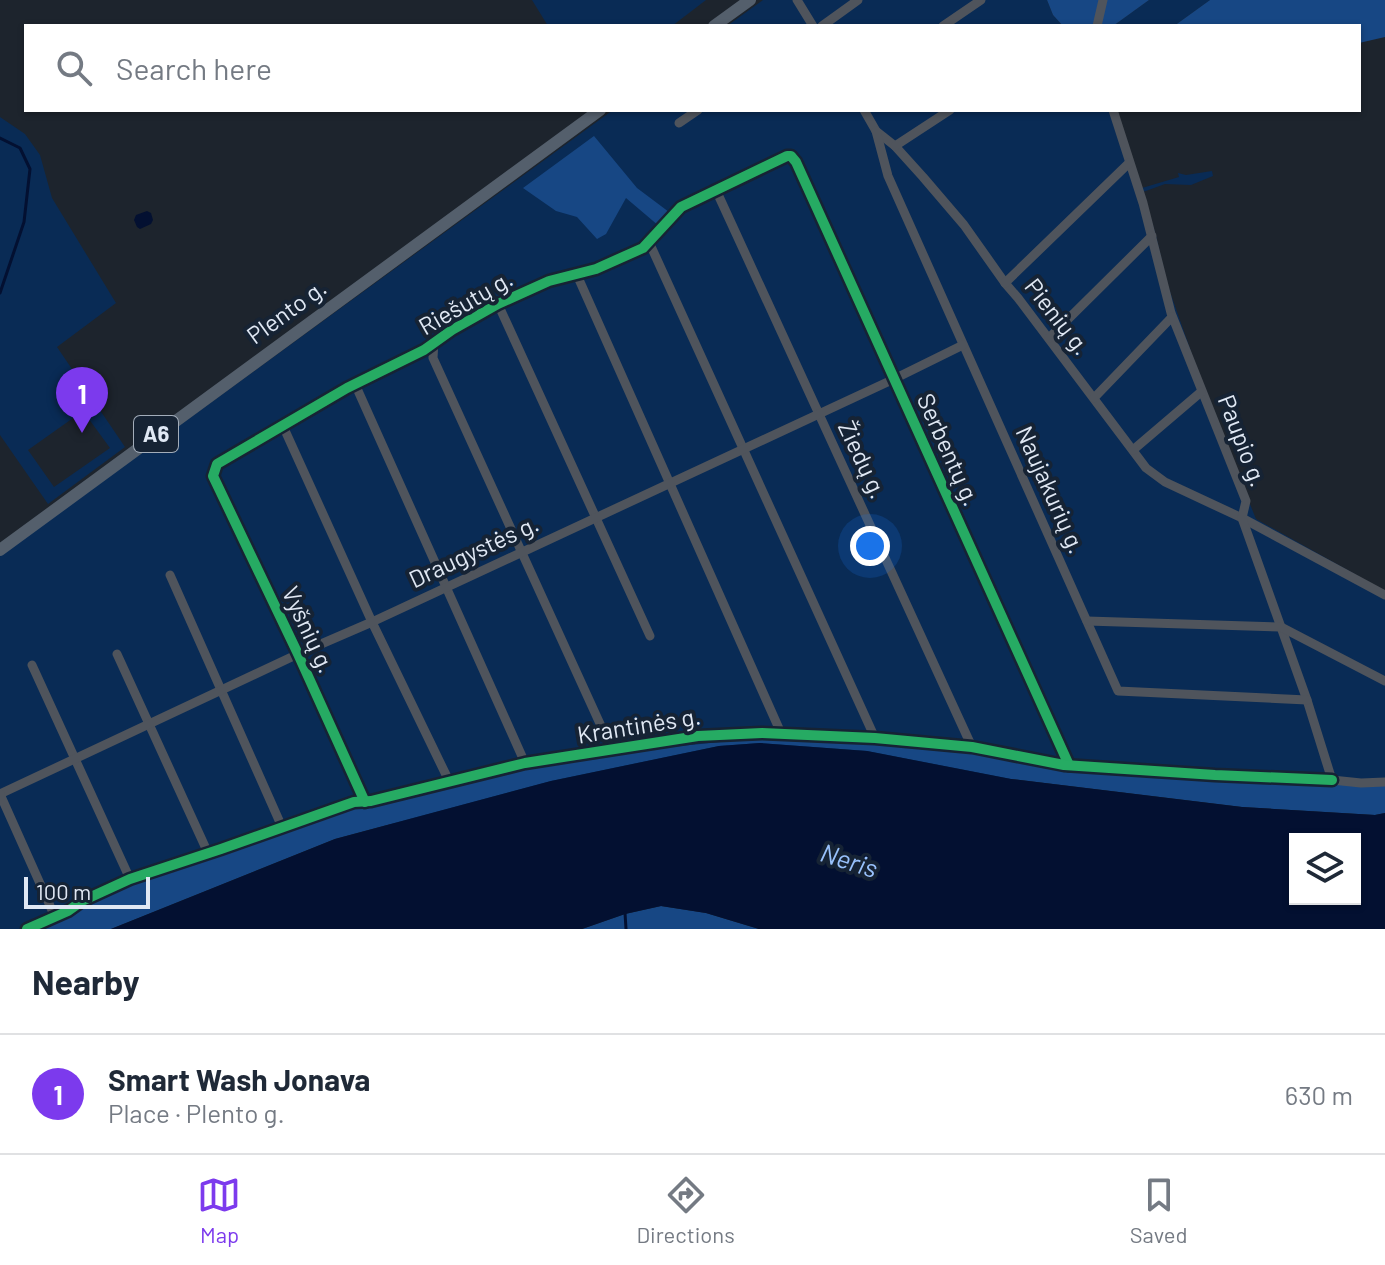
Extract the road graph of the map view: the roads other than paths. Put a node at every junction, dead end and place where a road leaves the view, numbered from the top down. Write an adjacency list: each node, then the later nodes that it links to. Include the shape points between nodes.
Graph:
1 (750, 0): 6 (highway)
2 (797, 0): 7 (street)
3 (858, 0): 8 (street)
4 (981, 0): 9 (street)
5 (1103, 0): 10 (street)
6 (717, 24)
7 (812, 24)
8 (825, 24)
9 (946, 24)
10 (1097, 24)
11 (597, 112): 43 (highway, Plento g. / A6)
12 (695, 112): 16 (street)
13 (865, 112): 17 (street, Pienių g.)
14 (947, 112): 18 (street)
15 (1114, 112): 20 (street, Paupio g.)
16 (679, 123)
17 (876, 131): 18 (street, Pienių g.); 30 (street, Naujakurių g., via 888,176)
18 (895, 146): 25 (street, Pienių g., via 964,225)
19 (787, 156): 21 (street, Riešutų g.); 31 (street, Serbentų g., via 796,162)
20 (1129, 163): 22 (street, Paupio g.); 25 (street)
21 (716, 190): 23 (street, Riešutų g., via 681,207); 35 (street, Žiedų g.)
22 (1152, 236): 27 (street, Paupio g.); 28 (street)
23 (649, 242): 24 (street, Riešutų g.); 37 (street)
24 (577, 275): 26 (street, Riešutų g., via 549,281); 40 (street)
25 (1005, 283): 28 (street, Pienių g.)
26 (498, 304): 29 (street, Riešutų g.); 41 (street)
27 (1172, 317): 33 (street, Paupio g.); 34 (street)
28 (1049, 338): 34 (street, Pienių g.)
29 (434, 341): 32 (street, Riešutų g.); 44 (street, via 433,358)
30 (963, 345): 31 (street, Draugystės g.); 48 (street, Naujakurių g.)
31 (894, 379): 35 (street, Draugystės g.); 65 (street, Serbentų g.)
32 (355, 384): 36 (street, Riešutų g.); 46 (street)
33 (1201, 392): 38 (street); 42 (street, Paupio g., via 1246,501)
34 (1094, 398): 38 (street, Pienių g.)
35 (819, 414): 37 (street, Draugystės g.); 61 (street, Žiedų g.)
36 (283, 426): 39 (street, Riešutų g., via 217,464); 49 (street)
37 (744, 449): 40 (street, Draugystės g.); 60 (street)
38 (1133, 450): 42 (street, Pienių g., via 1165,482)
39 (213, 476): 53 (street, Vyšnių g.)
40 (670, 483): 41 (street, Draugystės g.); 59 (street)
41 (595, 518): 44 (street, Draugystės g.); 51 (street)
42 (1242, 518): 47 (street, Pienių g.); 50 (street, Paupio g.)
43 (0, 550)
44 (521, 553): 46 (street, Draugystės g.); 62 (street)
45 (170, 575): 56 (street)
46 (446, 587): 49 (street, Draugystės g.); 64 (street)
47 (1385, 595)
48 (1087, 621): 50 (street); 57 (street, Naujakurių g., via 1118,691)
49 (372, 622): 53 (street, Draugystės g.); 67 (street)
50 (1281, 627): 55 (street); 57 (street, Paupio g.)
51 (650, 636)
52 (117, 654): 58 (street)
53 (298, 654): 56 (street, Draugystės g.); 70 (street, Vyšnių g.)
54 (32, 665): 63 (street)
55 (1385, 681)
56 (222, 691): 58 (street, Draugystės g.); 71 (street)
57 (1307, 700): 66 (street, Paupio g.)
58 (149, 724): 63 (street, Draugystės g.); 72 (street)
59 (781, 733): 60 (street, Krantinės g.); 62 (street, Krantinės g., via 698,736)
60 (875, 738): 61 (street, Krantinės g.)
61 (972, 747): 65 (street, Krantinės g.)
62 (612, 750): 64 (street, Krantinės g.)
63 (74, 759): 69 (street, Draugystės g.); 73 (street)
64 (525, 763): 67 (street, Krantinės g.)
65 (1069, 765): 66 (street, Krantinės g.)
66 (1332, 780): 68 (street)
67 (449, 781): 70 (street, Krantinės g.)
68 (1385, 782)
69 (0, 794): 74 (street)
70 (365, 802): 71 (street, Krantinės g.)
71 (282, 827): 72 (street, Krantinės g.)
72 (208, 853): 73 (street, Krantinės g.)
73 (130, 879): 74 (street, Krantinės g.)
74 (55, 917): 75 (street, Krantinės g.)
75 (27, 929)

